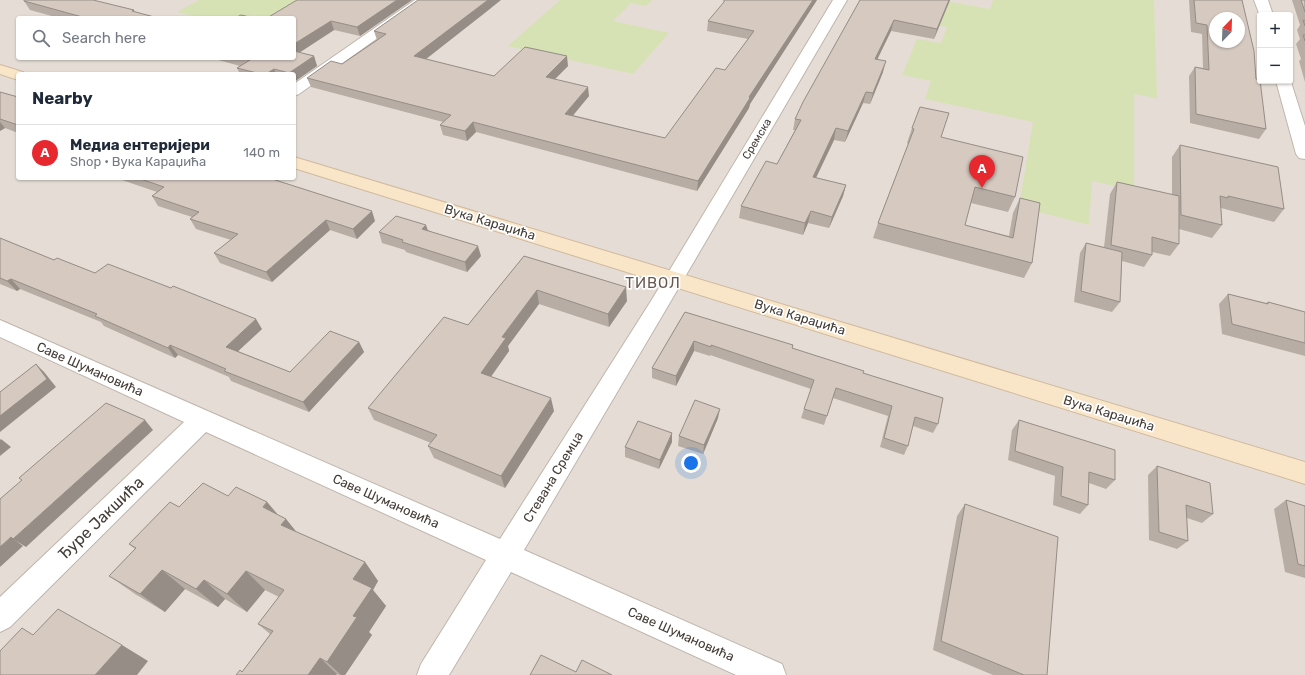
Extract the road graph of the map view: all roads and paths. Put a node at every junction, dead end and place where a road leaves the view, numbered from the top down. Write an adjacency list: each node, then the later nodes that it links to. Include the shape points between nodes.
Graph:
1 (424, 0): 8 (street)
2 (840, 0): 11 (street, Сремска)
3 (1261, 0): 4 (street)
4 (1265, 12)
5 (0, 69): 6 (main road)
6 (16, 74)
7 (1285, 84): 9 (street)
8 (296, 90)
9 (1305, 154)
10 (296, 163): 11 (main road, Вука Караџића)
11 (674, 279): 14 (main road, Вука Караџића); 15 (street, Стевана Сремца)
12 (0, 328): 13 (street, Саве Шумановића)
13 (203, 419): 15 (street, Саве Шумановића); 16 (street, Ђуре Јакшића)
14 (1305, 473)
15 (505, 554): 17 (street, Стевана Сремца); 18 (street, Саве Шумановића)
16 (0, 617)
17 (432, 675)
18 (771, 675)

